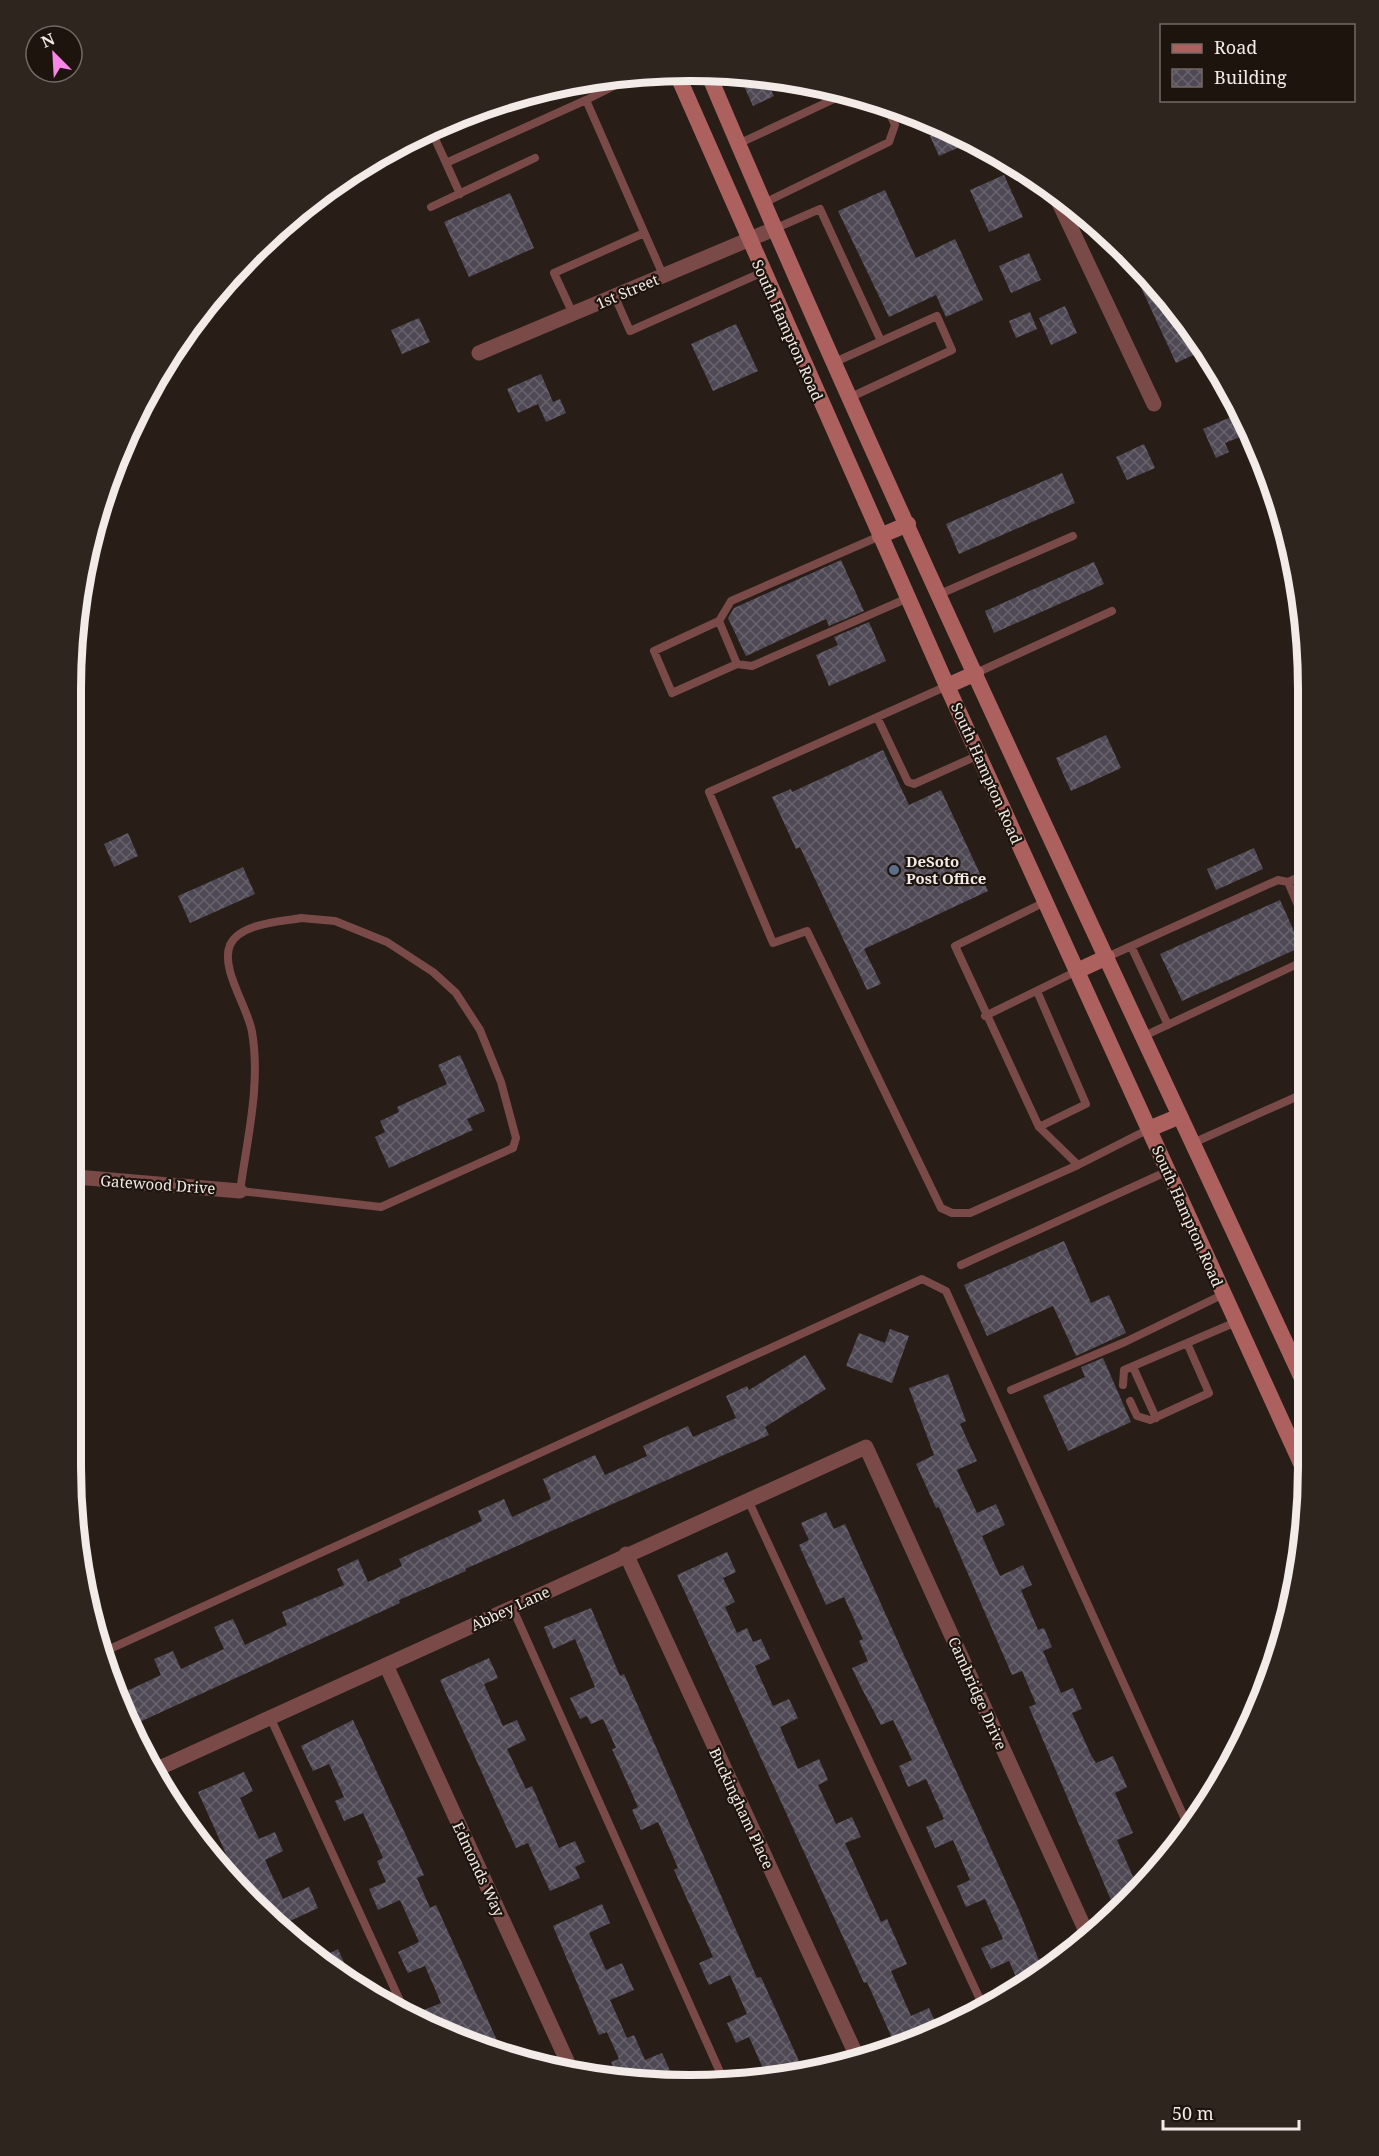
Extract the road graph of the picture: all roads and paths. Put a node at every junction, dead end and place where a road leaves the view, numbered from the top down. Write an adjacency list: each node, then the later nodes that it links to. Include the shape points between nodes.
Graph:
1 (680, 81): 17 (main road, South Hampton Road)
2 (712, 82): 8 (main road, South Hampton Road)
3 (614, 86): 4 (lane)
4 (586, 99): 10 (lane); 16 (lane)
5 (834, 99): 8 (lane)
6 (890, 115): 12 (lane, via 895,125 889,142)
7 (434, 137): 10 (lane)
8 (738, 144): 12 (main road, South Hampton Road)
9 (535, 158): 11 (lane)
10 (446, 163): 11 (lane)
11 (460, 194): 13 (lane)
12 (764, 203): 15 (main road, South Hampton Road)
13 (431, 207)
14 (1062, 208): 26 (street)
15 (774, 229): 17 (street, 1st Street); 22 (lane, via 820,209); 24 (main road, South Hampton Road)
16 (644, 232): 19 (lane); 21 (lane, via 554,273)
17 (748, 238): 18 (main road, South Hampton Road); 19 (street, 1st Street)
18 (763, 272): 20 (lane, via 630,331); 28 (main road, South Hampton Road)
19 (663, 275): 20 (street, 1st Street)
20 (615, 297): 21 (street, 1st Street)
21 (573, 314): 23 (street, 1st Street)
22 (881, 341): 24 (lane); 25 (lane, via 937,316 952,350)
23 (479, 353)
24 (835, 362): 25 (main road, South Hampton Road)
25 (851, 397): 27 (main road, South Hampton Road)
26 (1154, 404)
27 (908, 524): 28 (main road); 30 (main road, South Hampton Road)
28 (880, 536): 31 (main road, South Hampton Road); 33 (lane, via 731,601)
29 (1073, 536): 30 (lane)
30 (940, 594): 35 (main road, South Hampton Road)
31 (908, 598): 34 (lane, via 752,666); 36 (main road, South Hampton Road)
32 (1112, 611): 35 (lane)
33 (719, 621): 34 (lane); 34 (lane, via 654,651 672,693)
34 (737, 664)
35 (976, 673): 36 (main road); 44 (main road, South Hampton Road)
36 (948, 686): 37 (lane); 38 (main road, South Hampton Road)
37 (877, 717): 38 (lane, via 908,782 914,784); 56 (lane, via 709,792 773,944 807,931 941,1208 951,1213 970,1213)
38 (979, 755): 41 (main road, South Hampton Road)
39 (1298, 878): 40 (lane)
40 (1288, 882): 42 (lane); 43 (lane, via 1278,880)
41 (1045, 902): 46 (main road, South Hampton Road); 48 (lane, via 955,946)
42 (1298, 905)
43 (1131, 946): 44 (lane); 49 (lane)
44 (1107, 957): 46 (main road); 50 (main road, South Hampton Road)
45 (1298, 964): 49 (lane)
46 (1077, 971): 47 (lane); 54 (main road, South Hampton Road)
47 (1037, 991): 48 (lane); 53 (lane, via 1086,1104)
48 (986, 1016): 53 (lane)
49 (1168, 1025): 50 (lane)
50 (1144, 1036): 52 (main road, South Hampton Road)
51 (1298, 1097): 55 (lane)
52 (1180, 1116): 54 (main road); 55 (main road, South Hampton Road)
53 (1039, 1127): 56 (lane)
54 (1149, 1129): 56 (lane); 57 (main road, South Hampton Road)
55 (1193, 1143): 65 (main road, South Hampton Road)
56 (1078, 1165)
57 (1167, 1171): 60 (lane); 61 (main road, South Hampton Road)
58 (81, 1177): 59 (street, Gatewood Drive)
59 (240, 1191): 59 (lane, via 381,1207 513,1148 516,1138 501,1082 480,1030 456,993 409,955 335,921 301,918 257,926 236,937 229,948 229,970 252,1031 254,1084)
60 (961, 1265)
61 (1224, 1294): 62 (main road, South Hampton Road); 67 (lane, via 1125,1342)
62 (1236, 1322): 63 (lane); 71 (main road, South Hampton Road)
63 (1187, 1343): 64 (lane); 69 (lane, via 1209,1393)
64 (1133, 1367): 66 (lane, via 1124,1370); 69 (lane)
65 (1298, 1370)
66 (1123, 1385)
67 (1011, 1389)
68 (1130, 1401): 69 (lane, via 1137,1416)
69 (1156, 1418)
70 (866, 1447): 72 (street, Abbey Lane); 80 (street, Cambridge Drive)
71 (1298, 1457)
72 (748, 1500): 73 (street, Abbey Lane); 81 (lane)
73 (626, 1554): 74 (street, Abbey Lane); 83 (street, Buckingham Place)
74 (512, 1607): 76 (street, Abbey Lane); 85 (lane)
75 (109, 1649): 79 (lane, via 922,1279 946,1291)
76 (386, 1665): 77 (street, Abbey Lane); 84 (street, Edmonds Way)
77 (270, 1717): 78 (street, Abbey Lane); 82 (lane)
78 (161, 1767)
79 (1185, 1819)
80 (1085, 1929)
81 (980, 2000)
82 (400, 2001)
83 (855, 2052)
84 (568, 2062)
85 (721, 2074)

